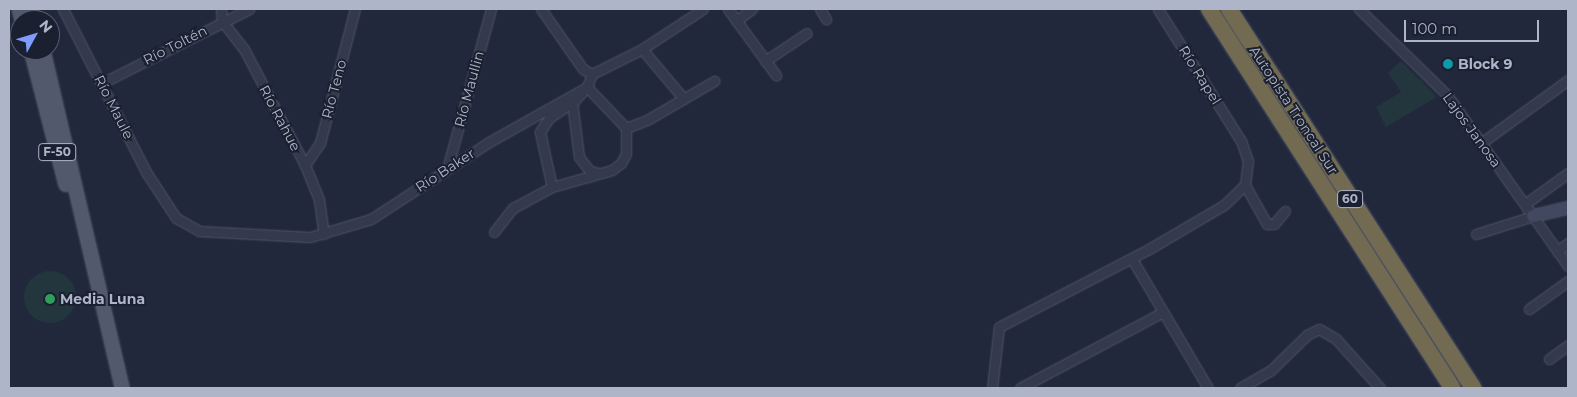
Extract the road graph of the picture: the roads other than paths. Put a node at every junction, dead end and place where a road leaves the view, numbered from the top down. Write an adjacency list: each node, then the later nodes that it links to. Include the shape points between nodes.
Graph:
1 (63, 9): 27 (street, Río Maule)
2 (221, 9): 16 (street)
3 (249, 9): 16 (street, Río Toltén)
4 (355, 9): 33 (street, Río Teno, via 320,143)
5 (491, 9): 34 (street, Río Maullin)
6 (541, 9): 23 (street, via 583,69)
7 (703, 9): 19 (street)
8 (728, 9): 17 (street)
9 (752, 9): 17 (street)
10 (820, 9): 15 (street)
11 (1158, 9): 37 (street, Río Rapel, via 1242,141 1248,161)
12 (1209, 9): 63 (highway, Autopista Troncal Sur / 60)
13 (1229, 9): 64 (highway, Autopista Troncal Sur / 60)
14 (1359, 9): 32 (street, Lajos Janosa, via 1448,96)
15 (826, 19)
16 (222, 21): 27 (street, Río Toltén); 33 (street, Río Rahue, via 244,49)
17 (736, 21): 22 (street)
18 (807, 33): 22 (street)
19 (642, 49): 23 (street); 29 (street)
20 (34, 60): 49 (main road, F-50, via 81,237)
21 (45, 60): 49 (main road, F-50)
22 (766, 61): 24 (street)
23 (592, 74): 28 (street)
24 (776, 75)
25 (1568, 80): 32 (street)
26 (714, 82): 29 (street)
27 (102, 83): 39 (street, Río Maule)
28 (587, 87): 30 (street); 31 (street); 34 (street, Río Baker, via 546,107)
29 (684, 99): 31 (street)
30 (572, 102): 35 (street, via 580,157 590,171); 38 (street, via 548,118 540,132)
31 (626, 128): 35 (street, via 623,159 612,170)
32 (1481, 143): 40 (street, Lajos Janosa)
33 (305, 165): 45 (street, Río Rahue, via 319,200)
34 (447, 169): 45 (street, Río Baker, via 371,219)
35 (600, 173): 38 (street)
36 (1568, 173): 40 (street)
37 (1245, 185): 42 (street, via 1268,224 1274,224); 50 (street, via 1224,205)
38 (552, 187): 44 (street, via 513,208)
39 (166, 204): 45 (street, Río Baker, via 176,218 199,231 310,237)
40 (1525, 204): 43 (street, Lajos Janosa)
41 (1568, 208): 43 (street)
42 (1285, 211)
43 (1533, 216): 46 (street); 48 (street, Lajos Janosa)
44 (494, 232)
45 (324, 234)
46 (1476, 234)
47 (1568, 243): 48 (street)
48 (1557, 251): 51 (street, Lajos Janosa)
49 (89, 252): 57 (main road, F-50)
50 (1132, 259): 54 (street); 58 (street, via 999,327)
51 (1568, 266)
52 (1568, 281): 53 (street)
53 (1529, 309)
54 (1163, 312): 59 (street); 60 (street)
55 (1568, 345): 56 (street)
56 (1549, 358)
57 (122, 388)
58 (992, 388)
59 (1020, 388)
60 (1208, 388)
61 (1240, 388): 62 (street, via 1270,371 1319,329 1336,339)
62 (1380, 388)
63 (1452, 388)
64 (1473, 388)

